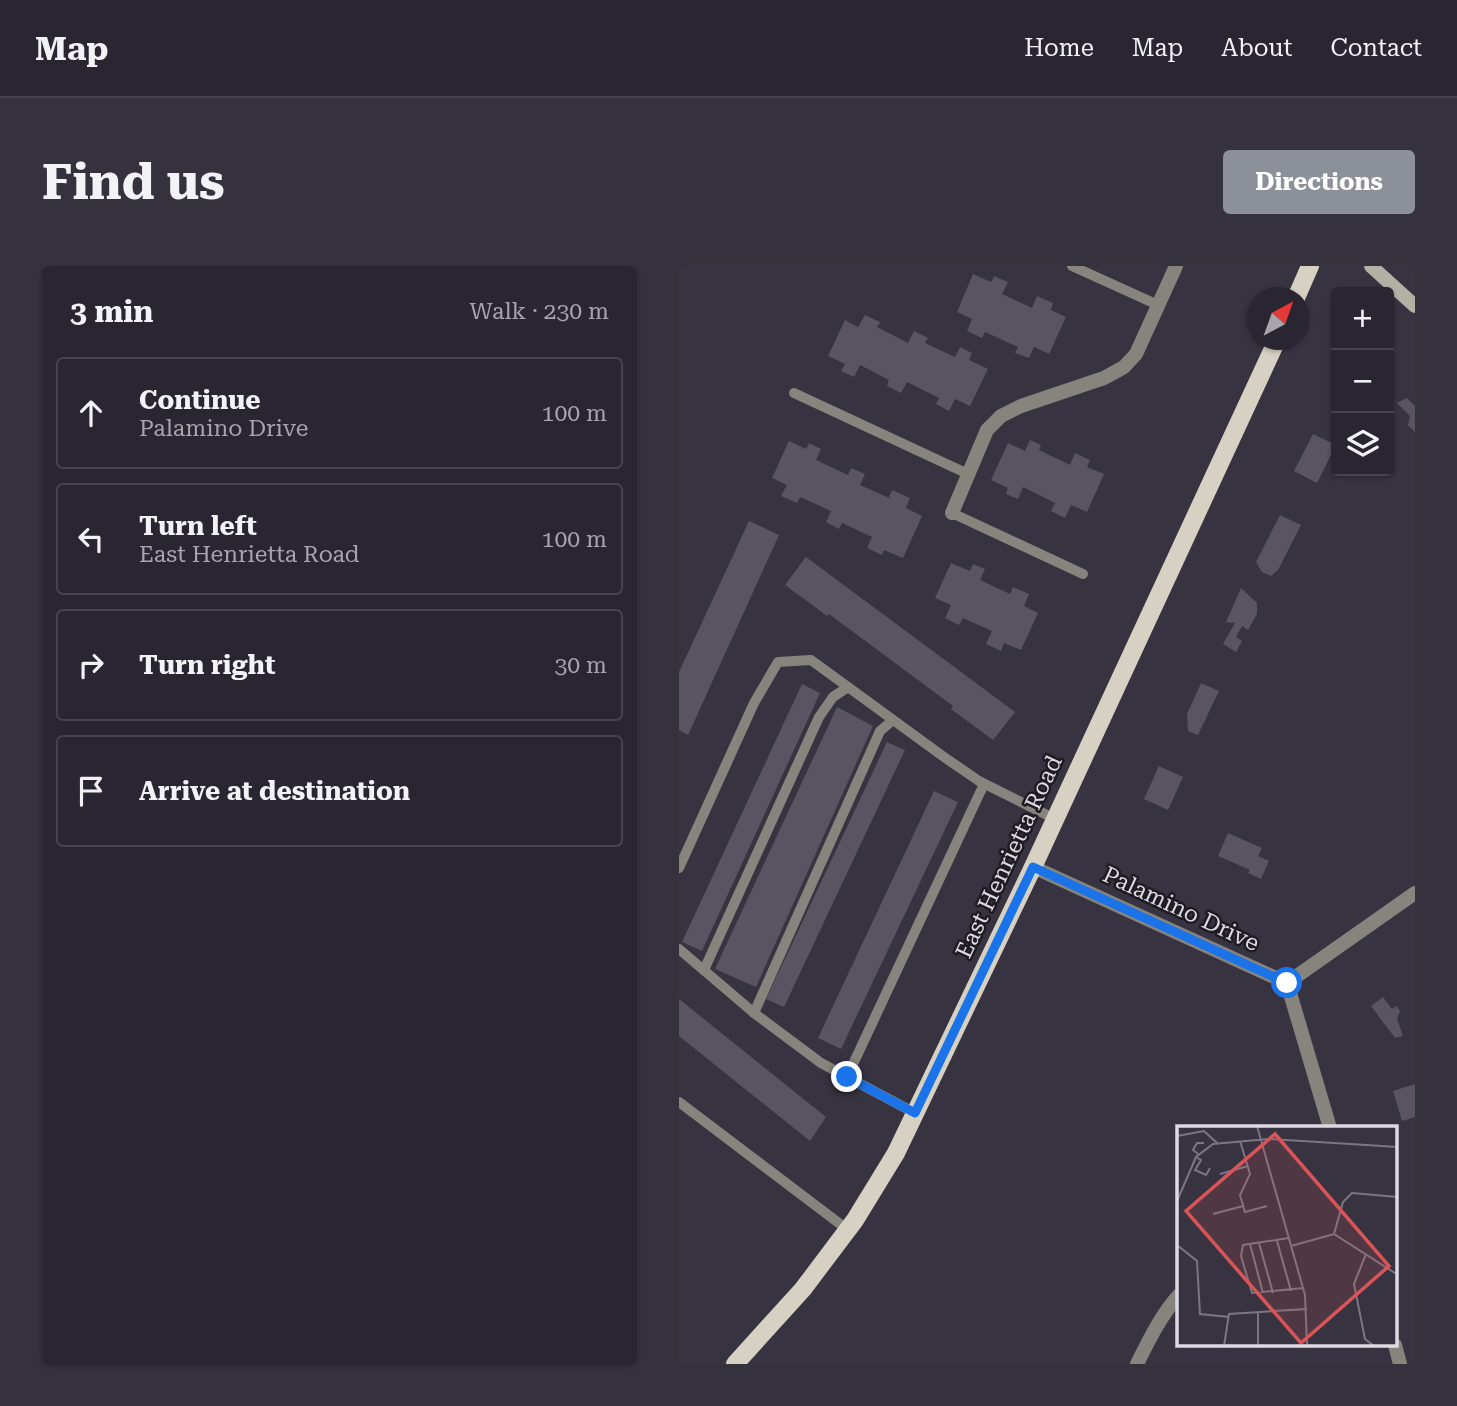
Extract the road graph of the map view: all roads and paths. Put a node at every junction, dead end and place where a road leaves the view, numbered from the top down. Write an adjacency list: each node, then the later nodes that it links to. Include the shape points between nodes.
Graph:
1 (1072, 266): 6 (lane)
2 (1176, 266): 6 (street)
3 (1310, 266): 5 (main road)
4 (1371, 266): 7 (street)
5 (1301, 287)
6 (1158, 305): 10 (street, via 1136,354 1124,367 1002,416 987,430)
7 (1415, 306)
8 (1272, 350): 16 (main road, East Henrietta Road)
9 (794, 393): 10 (lane)
10 (968, 474): 11 (street)
11 (952, 513): 12 (lane)
12 (1083, 574)
13 (848, 687): 14 (lane); 18 (lane, via 811,660 778,662 754,703); 21 (lane, via 833,697 819,718)
14 (893, 720): 15 (lane); 23 (lane, via 880,731)
15 (984, 783): 16 (lane); 24 (lane)
16 (1055, 819): 17 (main road, East Henrietta Road)
17 (1033, 867): 22 (street, Palamino Drive); 26 (main road, East Henrietta Road)
18 (679, 868)
19 (1415, 893): 22 (street)
20 (679, 949): 21 (lane)
21 (704, 970): 23 (lane)
22 (1287, 983): 27 (street)
23 (754, 1013): 24 (lane)
24 (847, 1077): 26 (lane)
25 (679, 1102): 28 (lane)
26 (915, 1113): 28 (main road, East Henrietta Road)
27 (1329, 1126)
28 (848, 1230): 31 (main road, East Henrietta Road, via 803,1289)
29 (1177, 1297): 32 (street)
30 (1395, 1346): 33 (street)
31 (735, 1364)
32 (1137, 1364)
33 (1400, 1364)

